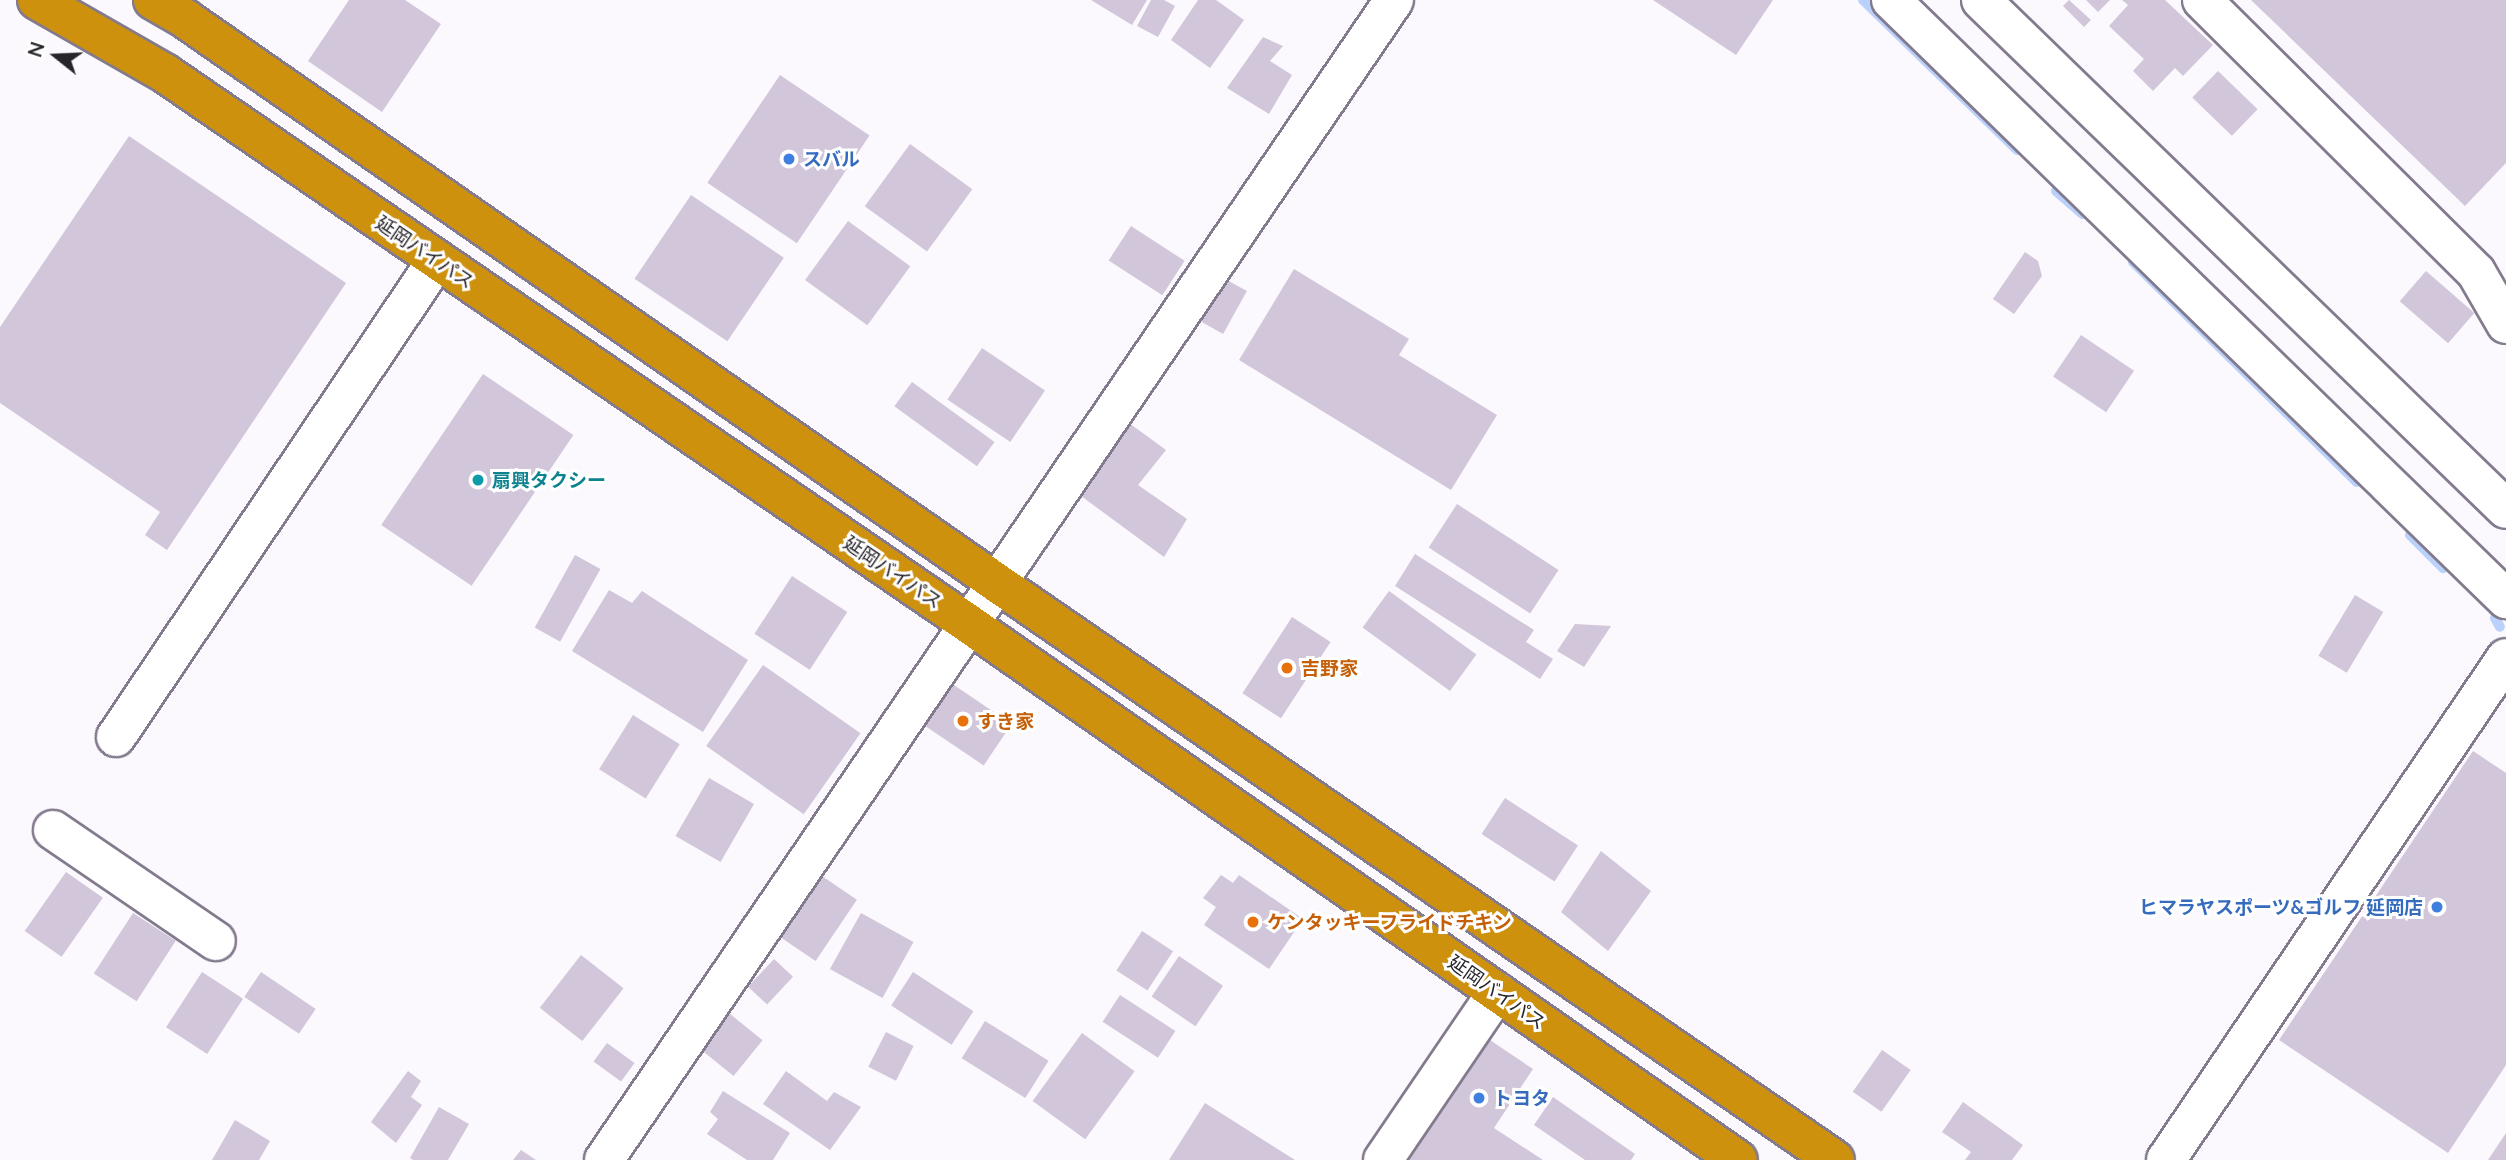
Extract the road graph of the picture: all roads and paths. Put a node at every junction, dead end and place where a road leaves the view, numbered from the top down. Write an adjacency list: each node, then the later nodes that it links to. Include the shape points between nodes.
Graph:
1 (37, 0): 7 (highway, 延岡バイパス, via 166,74)
2 (153, 0): 10 (highway)
3 (1394, 0): 10 (street)
4 (1891, 0): 11 (street)
5 (1981, 0): 9 (street)
6 (2202, 0): 8 (street, via 2476,272)
7 (437, 260): 12 (highway, 延岡バイパス); 14 (street)
8 (2506, 324)
9 (2506, 509)
10 (997, 583): 12 (street); 21 (highway)
11 (2506, 599)
12 (969, 624): 17 (highway, 延岡バイパス); 18 (street)
13 (2506, 658): 22 (street)
14 (116, 737)
15 (53, 830): 16 (street)
16 (216, 940)
17 (1497, 992): 19 (street); 20 (highway, 延岡バイパス)
18 (604, 1160)
19 (1383, 1160)
20 (1738, 1160)
21 (1835, 1160)
22 (2166, 1160)

